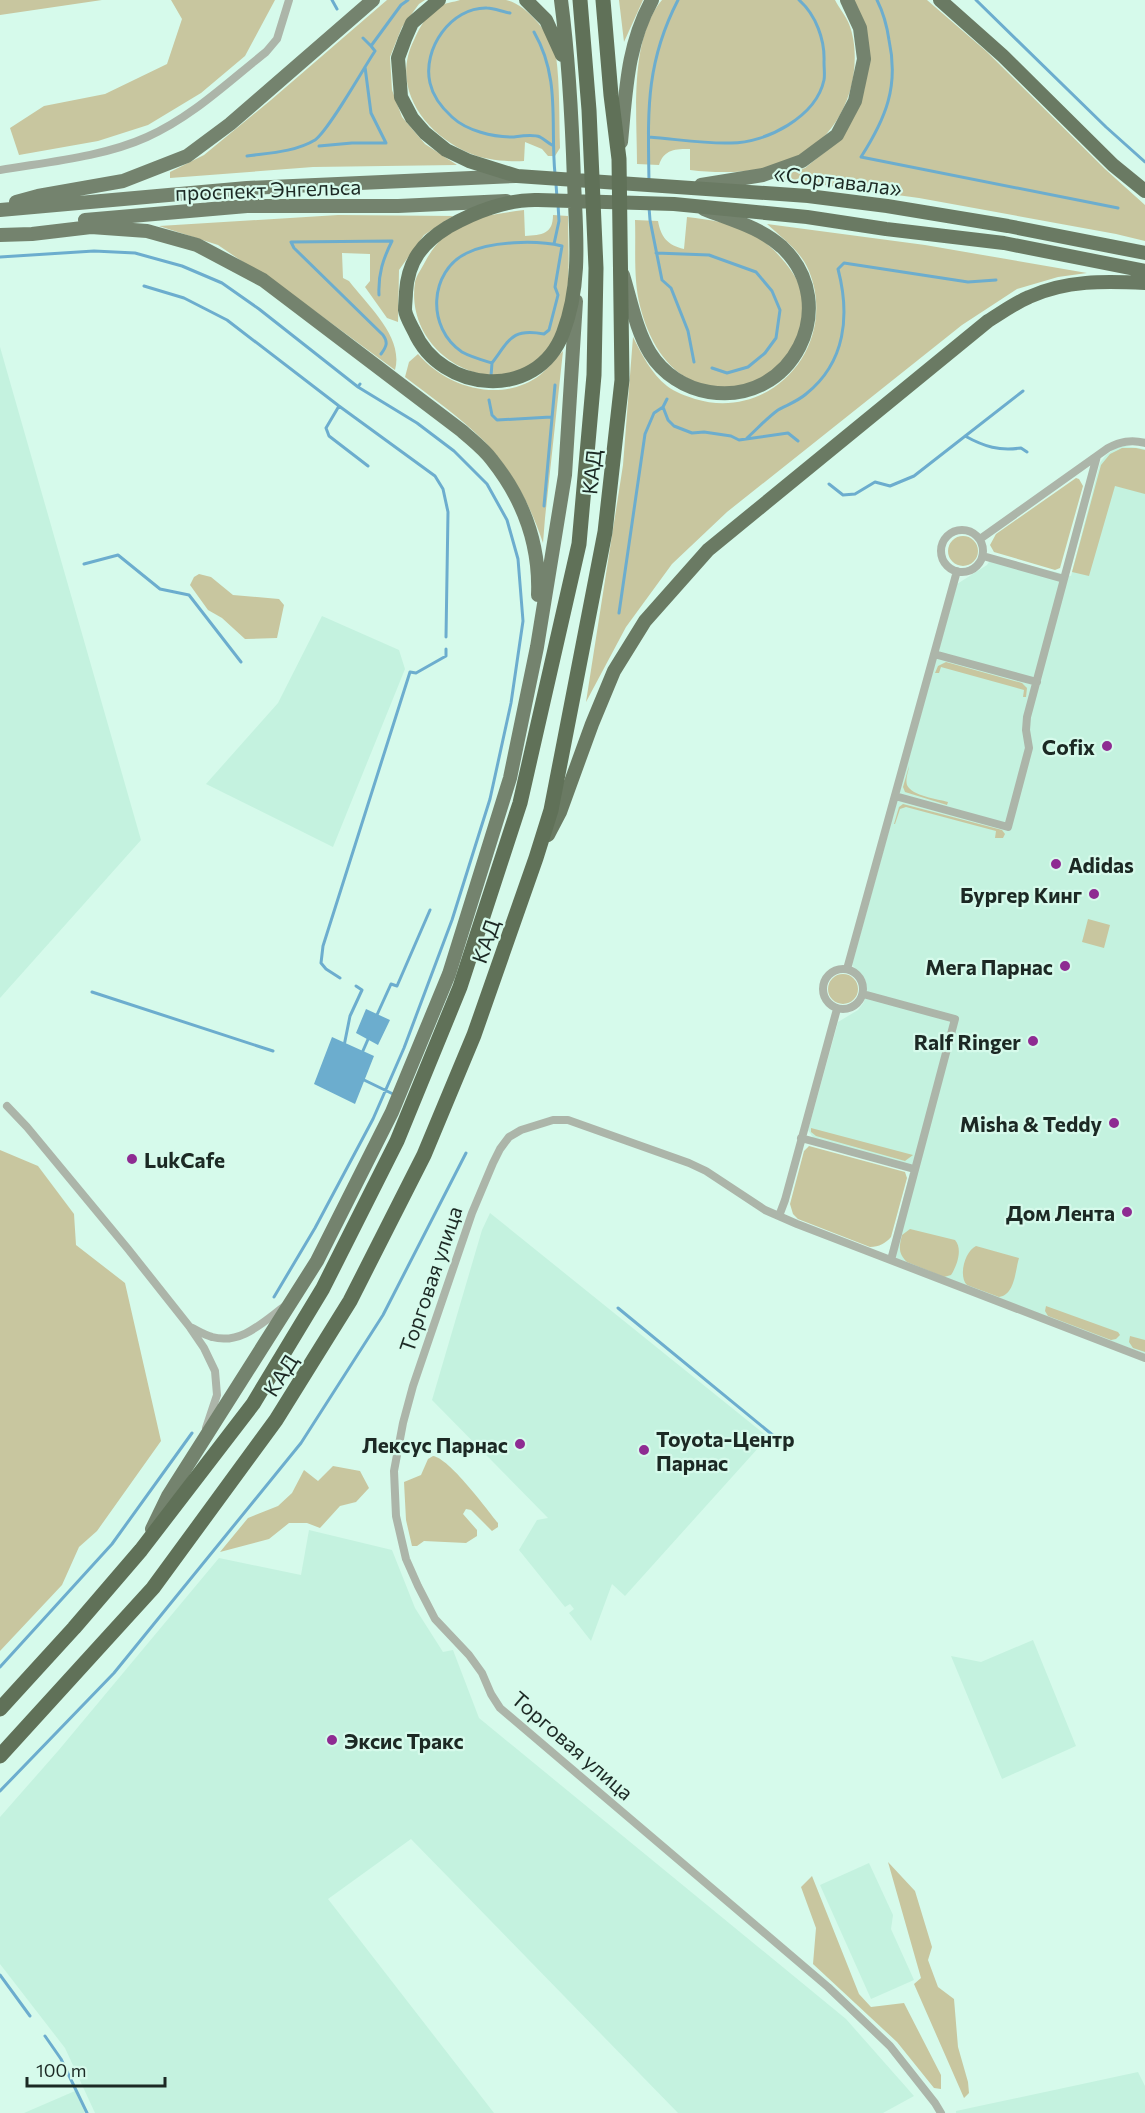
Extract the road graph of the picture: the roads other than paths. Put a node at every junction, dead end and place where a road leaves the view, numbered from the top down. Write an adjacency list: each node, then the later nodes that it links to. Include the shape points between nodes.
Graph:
1 (290, 0): 13 (street, via 277,39 266,52 176,122 146,138 82,156)
2 (373, 0): 20 (main road, via 230,124 187,156 123,181 38,196)
3 (439, 0): 14 (highway, «Сортавала», via 412,23 405,39 398,58 401,97 412,118 446,150)
4 (526, 0): 11 (highway, via 546,20 554,36)
5 (561, 0): 11 (highway)
6 (580, 0): 50 (highway, КАД, via 596,244 594,375 579,544 520,803 460,987 397,1141 334,1267 254,1404)
7 (603, 0): 12 (highway, КАД)
8 (652, 0): 12 (main road, via 635,37 627,75)
9 (847, 0): 15 (main road, via 860,28 864,59 855,101 837,135 802,162 763,175)
10 (940, 0): 16 (highway)
11 (571, 104): 25 (highway)
12 (619, 159): 23 (highway, КАД)
13 (0, 170)
14 (520, 176): 15 (highway, «Сортавала»); 20 (main road, проспект Энгельса, via 247,188)
15 (681, 187): 22 (highway, «Сортавала», via 887,206)
16 (1145, 191)
17 (523, 200): 18 (highway, проспект Энгельса); 21 (main road, проспект Энгельса, via 398,206 247,206 48,223); 25 (highway, via 464,218 424,244 407,275 405,312 419,344 436,362 458,375 489,381 514,380 535,370 553,353 563,334)
18 (538, 200): 19 (highway, «Сортавала»)
19 (694, 205): 23 (main road, via 754,228 782,247 797,267 806,286 807,322 803,341 777,376 760,387 725,395 697,390 676,380 650,354); 24 (highway, «Сортавала», via 1004,243)
20 (0, 209)
21 (0, 233): 33 (main road, via 91,228 147,231 197,245 263,280 462,431 491,458 522,508 539,574)
22 (1145, 253)
23 (621, 267): 37 (highway, КАД, via 622,380 605,532 551,810)
24 (1145, 271)
25 (577, 272): 33 (main road, via 565,475)
26 (1145, 283): 37 (highway, via 1103,280 1067,285 1029,297 988,321 708,550 645,621 614,671 560,812)
27 (1145, 443): 28 (street, via 1118,443)
28 (1098, 456): 29 (street); 32 (street)
29 (980, 539): 30 (street); 31 (street, via 961,530 948,536 942,556)
30 (982, 556): 31 (street, via 970,570); 32 (street)
31 (957, 571): 34 (street)
32 (1064, 579): 35 (street)
33 (537, 647): 46 (main road, via 510,778 449,974 392,1112)
34 (934, 654): 35 (street); 36 (street)
35 (1037, 682): 36 (street, via 1026,723 1029,748 1008,827)
36 (895, 796): 38 (street)
37 (536, 858): 52 (highway, КАД, via 474,1035 423,1155 351,1301 276,1420 153,1588)
38 (847, 969): 39 (street, via 862,981); 40 (street, via 829,973 822,984 826,1002)
39 (863, 994): 40 (street, via 856,1005); 43 (street, via 955,1020)
40 (837, 1009): 42 (street)
41 (7, 1106): 47 (street)
42 (801, 1138): 43 (street); 44 (street)
43 (914, 1169): 45 (street)
44 (779, 1216): 45 (street); 53 (street, Торговая улица, via 689,1163 568,1120 537,1123 509,1137 493,1163 472,1213 413,1386 394,1471 396,1516 406,1559 435,1619 470,1655 500,1708 828,1987 890,2046)
45 (891, 1260): 48 (street)
46 (295, 1298): 47 (street, via 249,1333 229,1339 212,1337); 49 (main road)
47 (189, 1326): 49 (street, via 215,1371 217,1395)
48 (1145, 1358)
49 (201, 1443): 50 (main road)
50 (141, 1550): 51 (highway, КАД)
51 (0, 1709)
52 (0, 1756)
53 (941, 2113)

